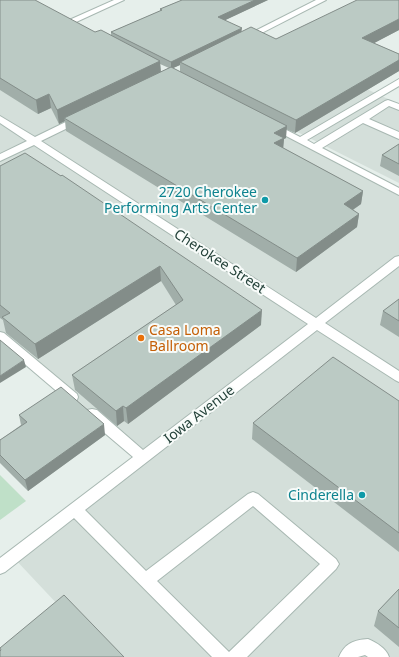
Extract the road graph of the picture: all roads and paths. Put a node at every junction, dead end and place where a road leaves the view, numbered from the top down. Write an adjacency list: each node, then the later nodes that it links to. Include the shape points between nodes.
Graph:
1 (120, 0): 3 (street, via 67,19)
2 (322, 0): 4 (street)
3 (84, 28)
4 (239, 40)
5 (399, 82): 12 (street)
6 (399, 108): 9 (street, via 388,103)
7 (87, 115): 13 (street)
8 (0, 119): 13 (street, Cherokee Street)
9 (362, 119): 11 (street); 14 (street)
10 (266, 123): 12 (street)
11 (399, 136)
12 (301, 140): 14 (street)
13 (35, 141): 15 (street); 18 (street, Cherokee Street)
14 (315, 148): 16 (street)
15 (0, 158)
16 (399, 192)
17 (399, 260): 18 (street, Iowa Avenue)
18 (316, 324): 20 (street, Cherokee Street); 21 (street, Iowa Avenue)
19 (0, 336): 21 (street)
20 (399, 377)
21 (143, 458): 22 (street, Iowa Avenue)
22 (75, 510): 23 (street, Iowa Avenue); 24 (street)
23 (0, 567)
24 (146, 580): 25 (street); 26 (street, via 253,498 331,564)
25 (223, 657)
26 (235, 657)
27 (347, 657): 28 (street, via 355,648 368,648)
28 (381, 657)

